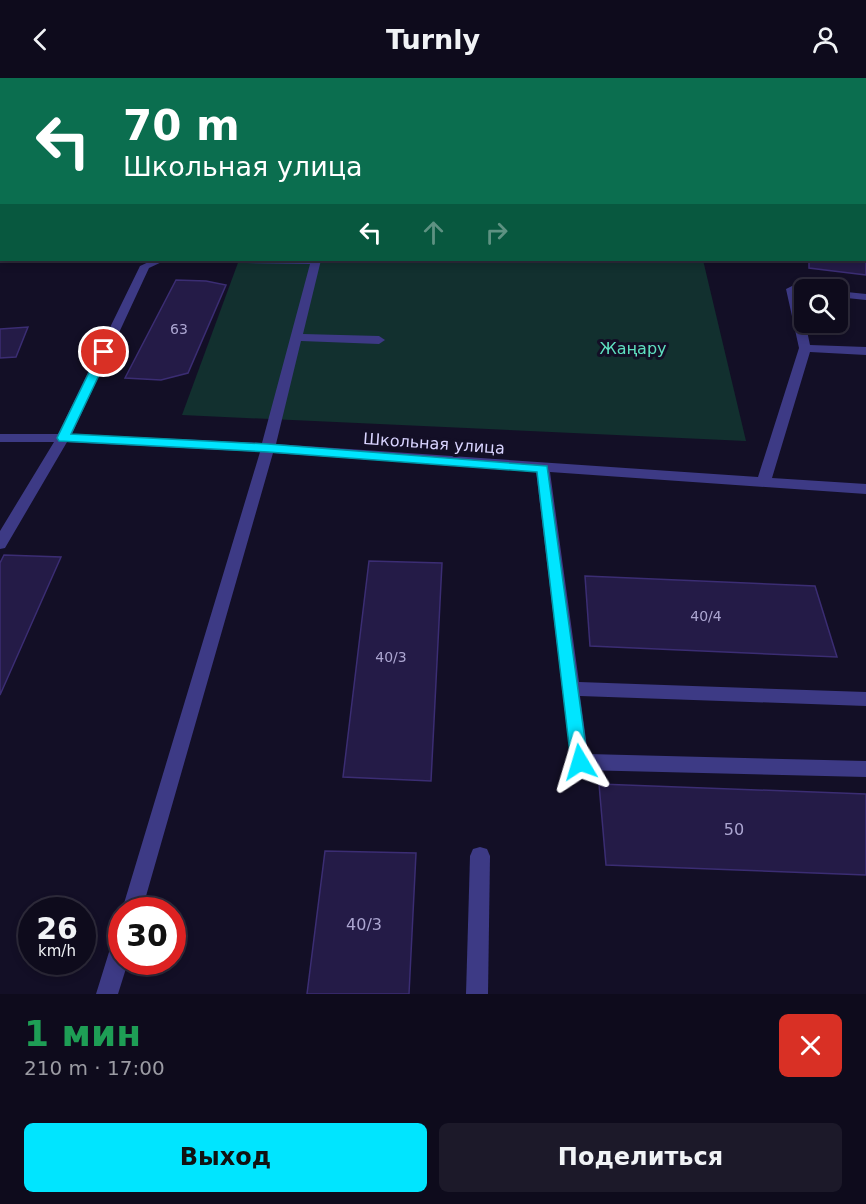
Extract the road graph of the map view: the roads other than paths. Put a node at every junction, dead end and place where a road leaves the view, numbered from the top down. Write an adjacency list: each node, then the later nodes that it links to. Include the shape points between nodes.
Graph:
1 (158, 261): 11 (street, via 145,266)
2 (316, 261): 6 (street)
3 (848, 295): 4 (street)
4 (866, 297)
5 (802, 333): 8 (street)
6 (296, 337): 7 (street); 12 (street)
7 (379, 340)
8 (805, 348): 9 (street); 14 (street)
9 (866, 351)
10 (0, 438): 11 (street, Школьная улица)
11 (63, 438): 12 (street, Школьная улица); 16 (street)
12 (268, 448): 13 (street, Школьная улица); 21 (street)
13 (543, 469): 14 (street, Школьная улица); 17 (street)
14 (764, 483): 15 (street, Школьная улица)
15 (866, 489)
16 (0, 543)
17 (571, 689): 18 (street); 19 (street, via 580,762)
18 (866, 699)
19 (866, 769)
20 (480, 856): 24 (street)
21 (136, 897)
22 (113, 975): 23 (street)
23 (107, 994)
24 (477, 994)

